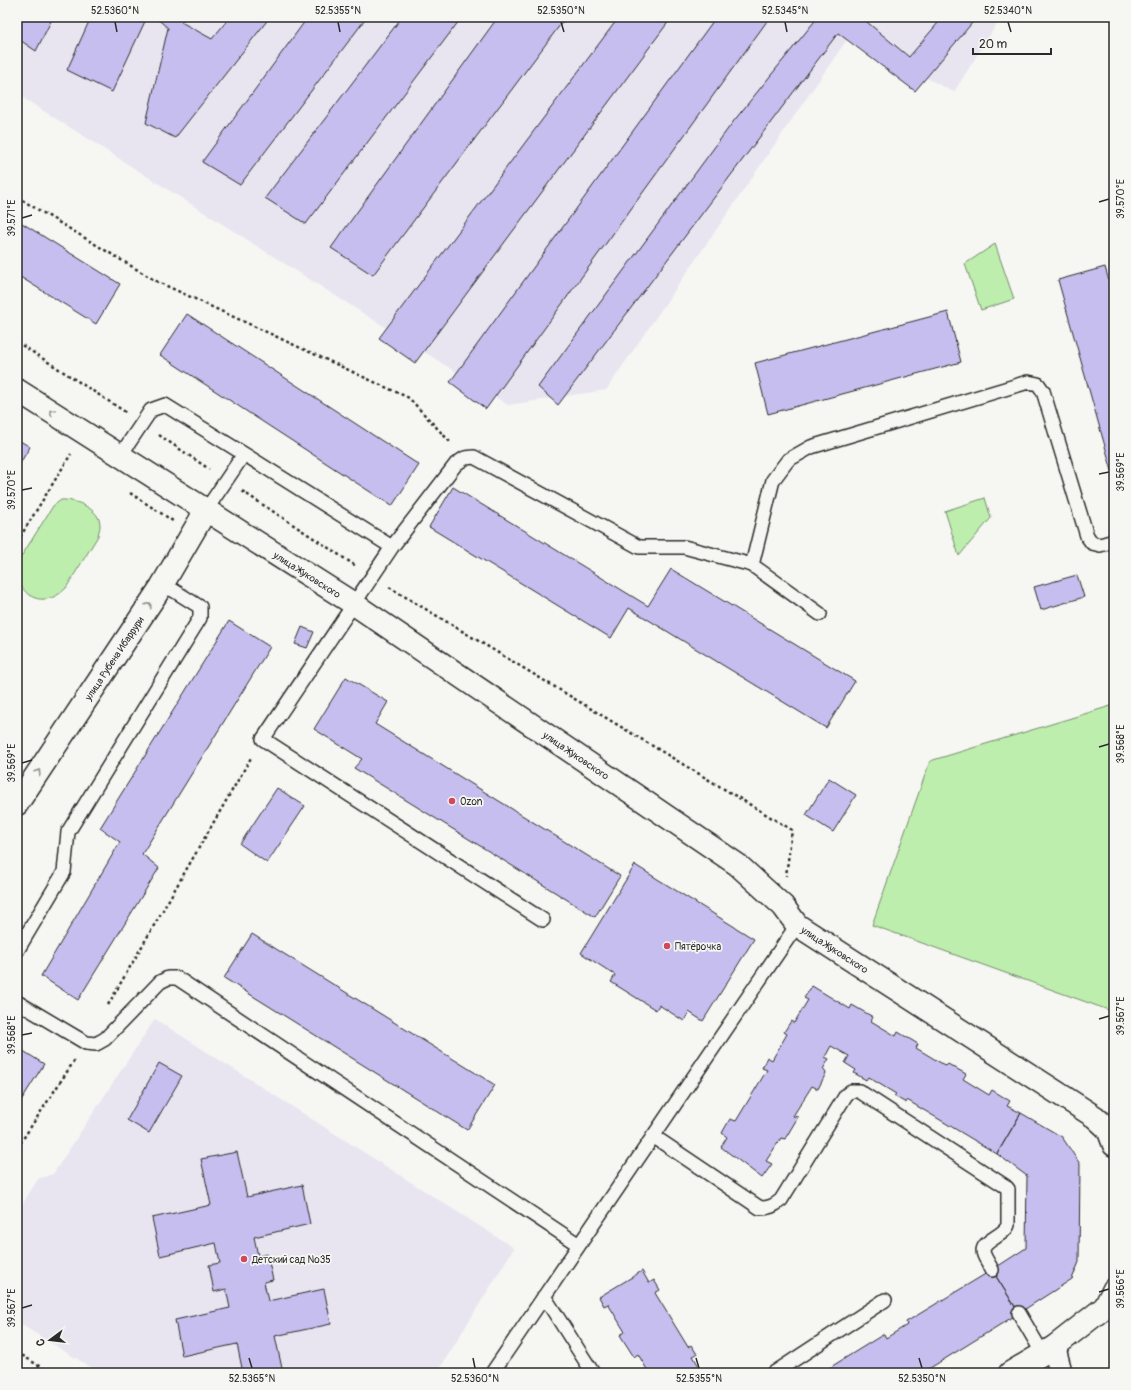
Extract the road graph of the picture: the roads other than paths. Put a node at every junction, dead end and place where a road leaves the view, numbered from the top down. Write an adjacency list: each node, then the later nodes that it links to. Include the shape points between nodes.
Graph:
1 (17, 390): 3 (street, улица Жуковского, one-way to 1)
2 (244, 454): 3 (lane, via 165,406 151,410); 4 (lane); 6 (lane)
3 (120, 456): 4 (street, улица Жуковского)
4 (206, 510): 8 (street, улица Рубена Ибаррури); 9 (street, улица Жуковского)
5 (1114, 541): 7 (lane, via 1100,545 1092,543 1087,536 1043,392 1038,384 1028,382 810,447 788,460 773,480)
6 (392, 548): 7 (lane, via 456,464 465,458 474,458 639,547 684,547); 9 (lane)
7 (752, 565): 10 (lane)
8 (161, 587): 11 (street, улица Рубена Ибаррури, one-way to 8); 14 (lane, via 173,590 200,607 200,618 68,832 64,872)
9 (354, 604): 12 (lane, via 263,739); 13 (street, улица Жуковского, via 738,865 783,906)
10 (820, 614)
11 (18, 802)
12 (543, 920)
13 (798, 925): 16 (lane); 17 (street, улица Жуковского, via 1095,1117 1108,1129)
14 (17, 951)
15 (17, 1002): 18 (lane, via 86,1043 96,1044 105,1039 160,982 168,978 177,978)
16 (653, 1136): 18 (lane); 19 (lane, via 760,1208 767,1208 781,1200 846,1095 851,1091 859,1091 1008,1189 1007,1229 983,1249)
17 (1114, 1145)
18 (578, 1245): 21 (lane)
19 (992, 1270)
20 (1114, 1290): 24 (street, via 1105,1307)
21 (544, 1296): 25 (lane); 26 (lane)
22 (885, 1300): 27 (lane)
23 (1019, 1313): 24 (lane)
24 (1048, 1351): 28 (street); 29 (street)
25 (492, 1373)
26 (593, 1373)
27 (774, 1373)
28 (1010, 1373)
29 (1061, 1373)

